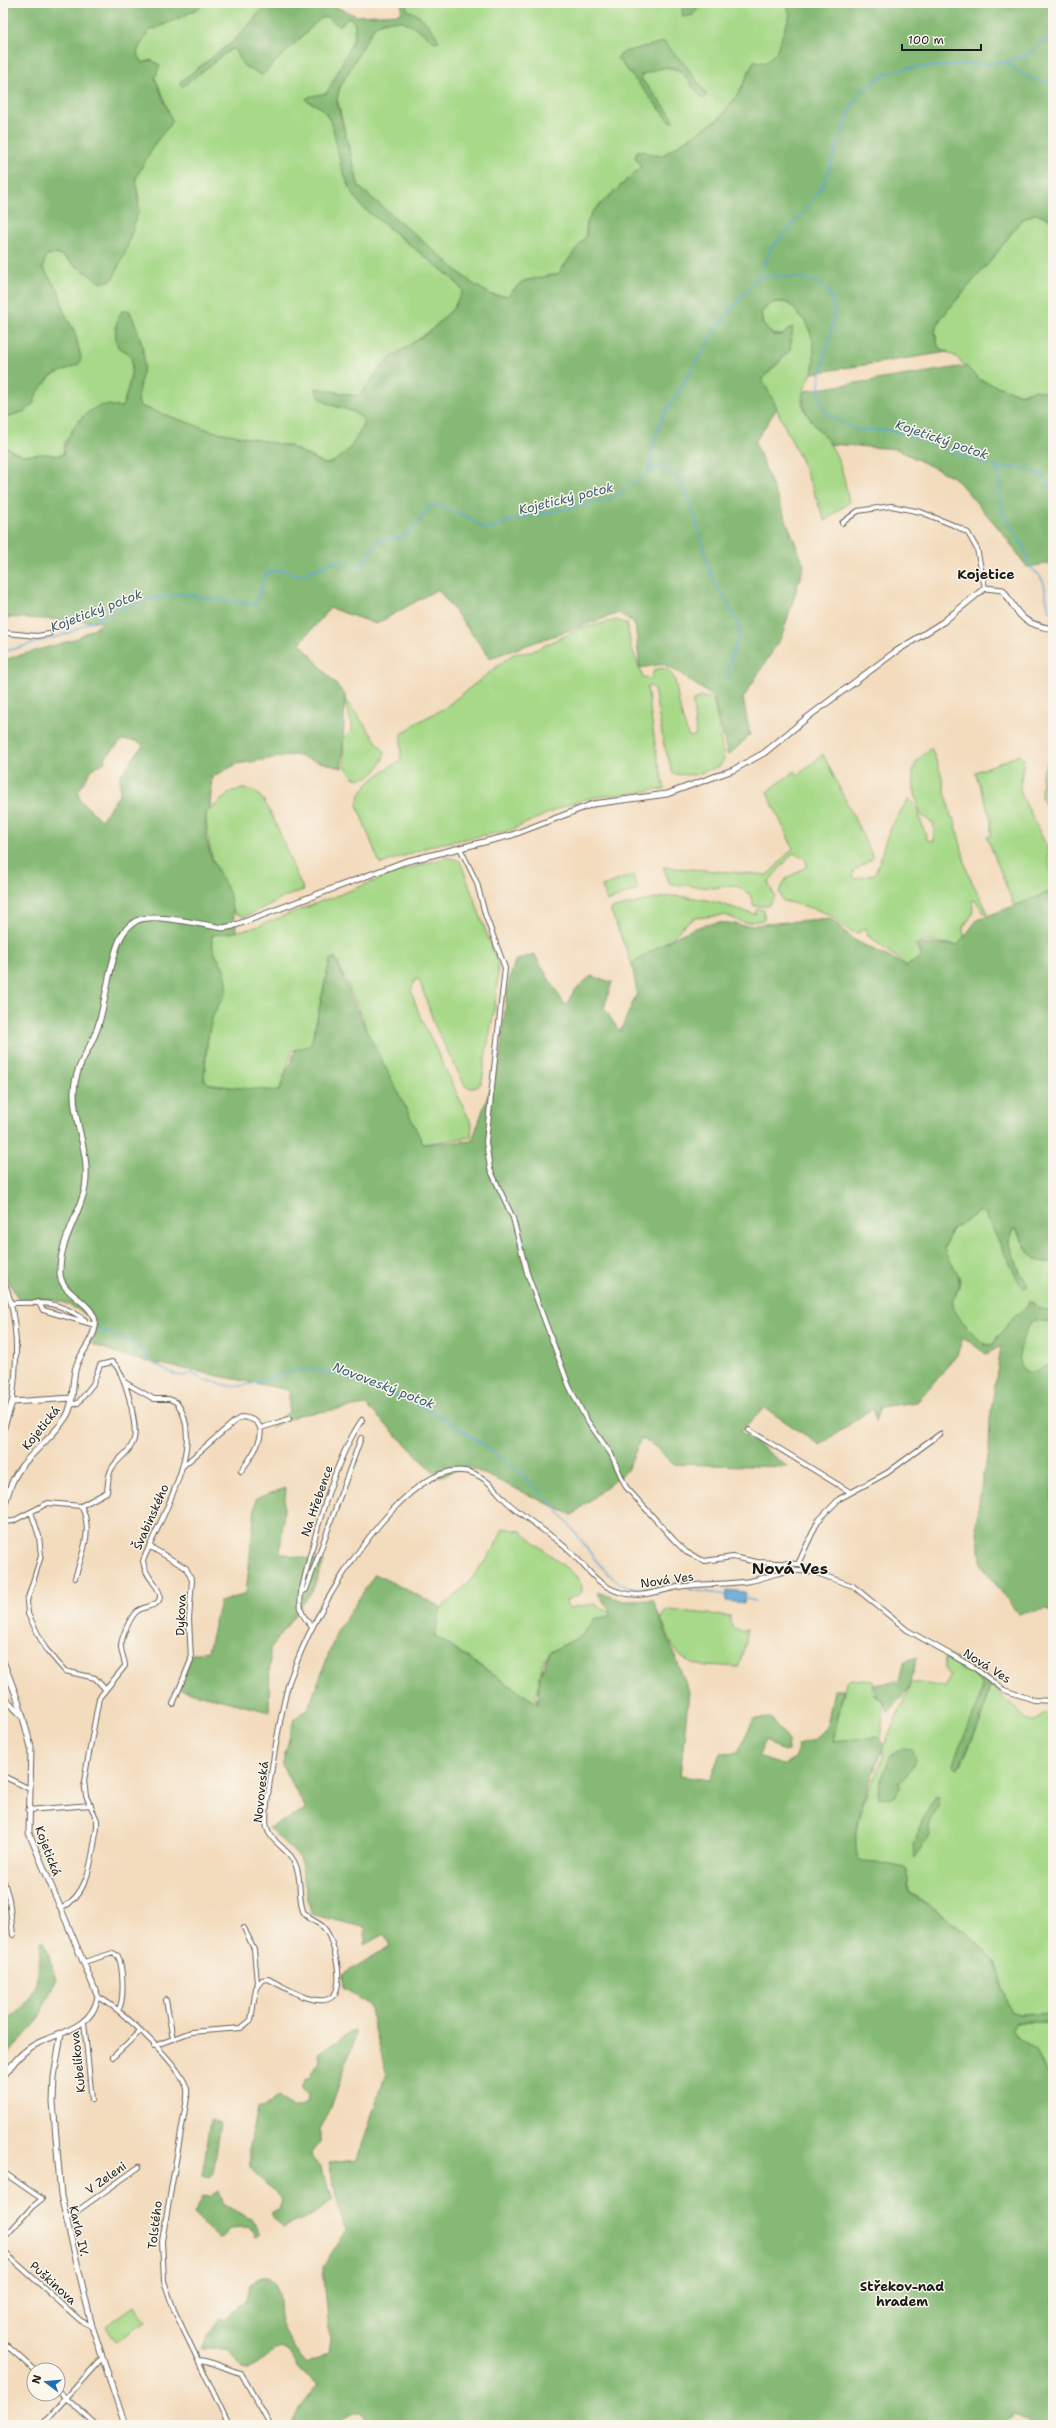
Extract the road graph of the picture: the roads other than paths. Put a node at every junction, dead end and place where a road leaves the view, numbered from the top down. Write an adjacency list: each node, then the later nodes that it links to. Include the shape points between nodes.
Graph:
1 (842, 523): 2 (street, via 858,511 891,506 921,512 958,527 968,533 977,549)
2 (985, 588): 3 (street, via 1003,590 1024,621 1034,626); 6 (street, via 943,622 895,652 839,693 764,753 733,770 667,794 593,804 512,835)
3 (1053, 629)
4 (3, 634): 5 (street)
5 (49, 634)
6 (460, 848): 11 (street, via 404,862 233,926 224,928 152,917 134,922 126,929 118,944 98,1026 81,1060 74,1084 76,1107 86,1152 86,1180 82,1198 68,1229 60,1274 64,1287 91,1312); 33 (street, Nová Ves, via 477,883 485,914 505,968 486,1142 490,1169 513,1218 527,1273 569,1386 581,1411 612,1454 632,1496 686,1552 697,1558 713,1561 733,1557 757,1562)
7 (3, 1278): 9 (street)
8 (38, 1302): 9 (street); 10 (street, via 62,1306); 10 (street, via 43,1310)
9 (12, 1303): 14 (street, via 18,1359)
10 (85, 1320): 11 (street)
11 (95, 1325): 13 (street, Kojetická, via 76,1366)
12 (124, 1382): 15 (street, via 117,1364 104,1362 93,1384 78,1403); 24 (street, Švabinského, via 154,1399 169,1399 180,1407 186,1432); 28 (street, via 134,1419 131,1448 112,1469 107,1492)
13 (72, 1398): 14 (street, Kojetická); 15 (street, Kojetická)
14 (12, 1402): 16 (street)
15 (71, 1405): 29 (street, Kojetická, via 66,1417 20,1468 10,1488)
16 (6, 1416): 20 (street)
17 (289, 1419): 19 (street)
18 (362, 1420): 36 (street, Na Hřebence, via 353,1433 336,1474 313,1544)
19 (261, 1428): 24 (street, via 254,1421 242,1417); 25 (street, via 258,1444)
20 (3, 1430)
21 (749, 1430): 27 (street)
22 (940, 1434): 27 (street, via 887,1473)
23 (362, 1438): 36 (street, Na Hřebence, via 306,1590)
24 (183, 1466): 32 (street, Švabinského)
25 (241, 1471)
26 (490, 1483): 34 (street, Nová Ves, via 504,1499 565,1546 601,1584 619,1592 647,1594 679,1587 753,1581 793,1571); 37 (street, Novoveská, via 474,1473 460,1470 433,1478 404,1496 347,1565)
27 (850, 1492): 33 (street, via 839,1499 818,1521)
28 (80, 1506): 30 (street, via 48,1503); 35 (street, via 85,1514 87,1533)
29 (3, 1512)
30 (31, 1512): 31 (street, via 13,1521); 39 (street, via 39,1536 41,1556 27,1601 28,1614 45,1648 65,1671 95,1678)
31 (3, 1522)
32 (149, 1546): 39 (street, Švabinského, via 143,1561 144,1570 160,1591 160,1598 156,1604 134,1614 121,1646 125,1666); 42 (street, Dykova, via 186,1568 192,1580 189,1619 191,1660)
33 (798, 1564): 34 (street, Nová Ves)
34 (814, 1572): 41 (street, Nová Ves, via 853,1586 907,1630 973,1667 1004,1690 1034,1700)
35 (76, 1578)
36 (301, 1592): 37 (street, Na Hřebence, via 299,1607 302,1616)
37 (312, 1627): 53 (street, Novoveská, via 289,1684 270,1780 267,1828 298,1868 304,1911 308,1918 326,1930 338,1966 339,1981 337,1990 326,2001 316,2001 268,1979)
38 (3, 1662): 43 (street, Kojetická)
39 (105, 1689): 46 (street, Švabinského, via 97,1706 84,1781)
40 (3, 1696): 43 (street)
41 (1053, 1701)
42 (173, 1704)
43 (23, 1718): 45 (street, Kojetická, via 31,1747)
44 (3, 1776): 45 (street)
45 (30, 1789): 47 (street, Kojetická)
46 (91, 1805): 47 (street); 49 (street, Švabinského, via 97,1820 97,1828 86,1884 69,1904)
47 (28, 1810): 49 (street, Kojetická, via 29,1833)
48 (3, 1878): 51 (street, via 10,1899)
49 (61, 1908): 52 (street, Kojetická)
50 (244, 1928): 53 (street, via 254,1949)
51 (13, 1935)
52 (84, 1962): 54 (street, Kojetická); 56 (street, via 113,1952 121,1960 122,2006)
53 (257, 1984): 60 (street, via 249,2023 241,2028 191,2032)
54 (98, 1998): 56 (street, Tolstého); 57 (street, via 93,2012)
55 (166, 2000): 60 (street)
56 (118, 2010): 58 (street, Tolstého)
57 (84, 2022): 59 (street); 64 (street, Kubelíkova)
58 (140, 2031): 61 (street, Tolstého); 62 (street)
59 (61, 2034): 63 (street, via 37,2043 18,2056); 67 (street, Karla IV., via 53,2102 61,2196)
60 (172, 2039): 61 (street)
61 (154, 2046): 73 (street, Tolstého, via 179,2071 187,2087 162,2254 168,2296)
62 (113, 2057)
63 (4, 2074)
64 (92, 2100)
65 (139, 2167): 67 (street, V Zeleni)
66 (3, 2172): 68 (street, via 42,2199)
67 (66, 2219): 70 (street, Karla IV.)
68 (3, 2239)
69 (3, 2251): 70 (street, Puškinova, via 81,2321)
70 (92, 2326): 72 (street, Karla IV.)
71 (3, 2342): 74 (street)
72 (102, 2358): 75 (street); 79 (street, Karla IV.)
73 (198, 2360): 80 (street, Tolstého); 81 (street, via 206,2360 221,2368 241,2373)
74 (26, 2363)
75 (66, 2399): 78 (street)
76 (63, 2402): 77 (street)
77 (42, 2425)
78 (96, 2425)
79 (125, 2425)
80 (230, 2425)
81 (270, 2425)

